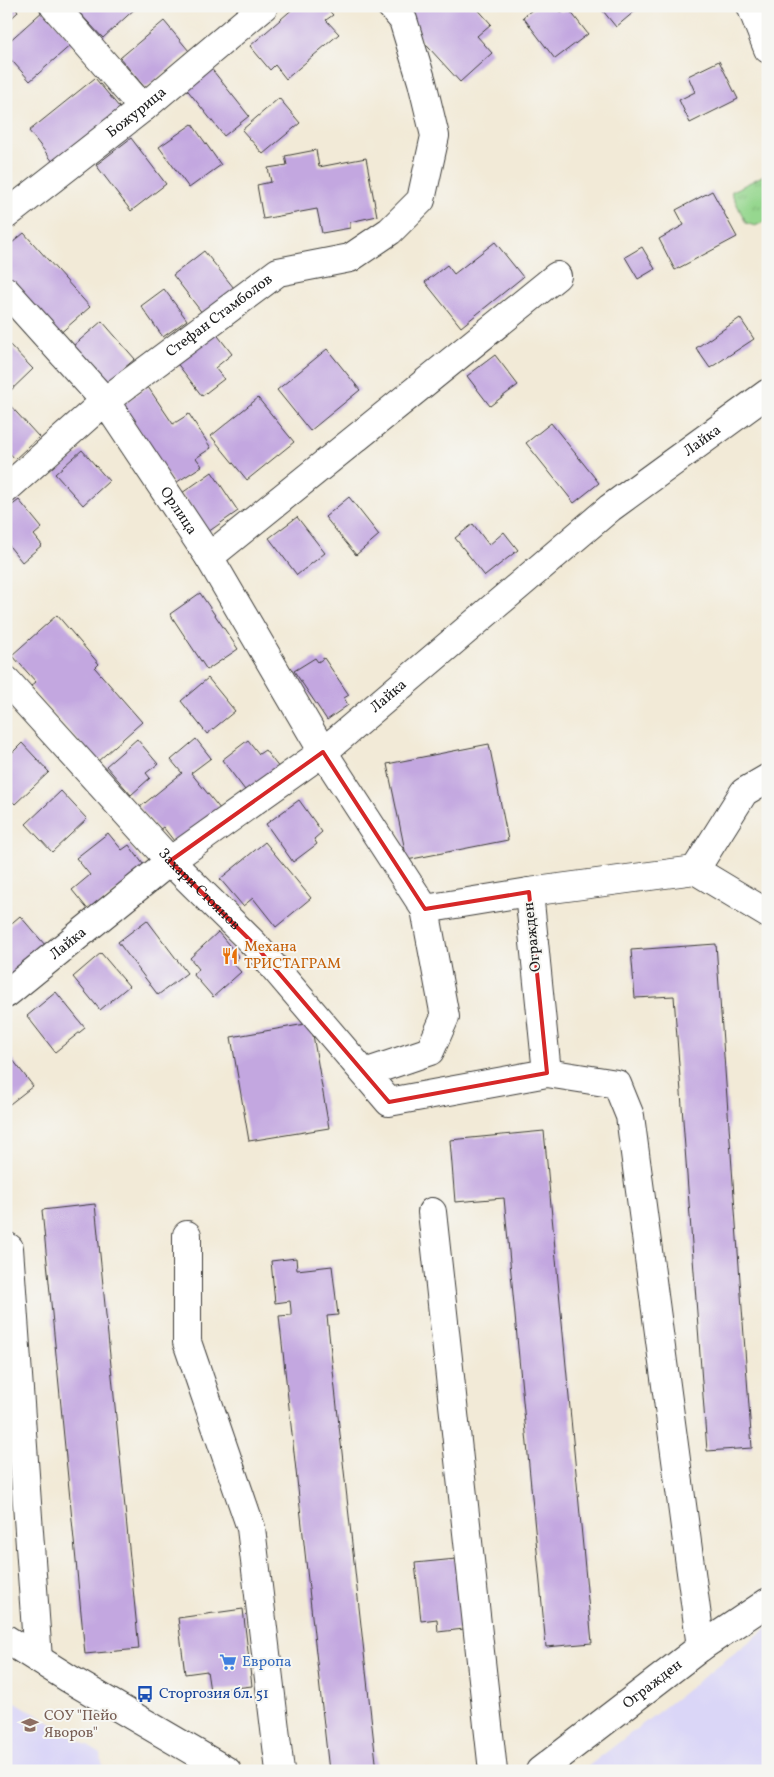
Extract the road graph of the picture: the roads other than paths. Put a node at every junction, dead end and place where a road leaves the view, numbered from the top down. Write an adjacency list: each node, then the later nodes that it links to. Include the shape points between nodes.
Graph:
1 (54, 6): 6 (street)
2 (264, 6): 6 (street, Божурица)
3 (391, 6): 11 (street, Стефан Стамболов, via 403,20 435,136 421,200 390,231 350,258 278,272)
4 (751, 6): 5 (street)
5 (768, 49)
6 (143, 108): 7 (street, Божурица)
7 (6, 215)
8 (557, 276): 13 (street)
9 (6, 291): 11 (street, Орлица)
10 (768, 393): 15 (street, Лайка, via 610,508)
11 (105, 401): 12 (street, Стефан Стамболов); 13 (street, Орлица)
12 (6, 489)
13 (209, 557): 15 (street, Орлица)
14 (6, 680): 17 (street, Захари Стоянов)
15 (322, 752): 17 (street, Лайка); 20 (street, Орлица)
16 (768, 778): 18 (street, via 744,792)
17 (170, 861): 22 (street, Лайка); 23 (street, Захари Стоянов, via 254,944)
18 (695, 870): 19 (street, Огражден); 21 (street)
19 (529, 892): 20 (street); 24 (street, Огражден)
20 (425, 909): 23 (street, via 446,1017 430,1052)
21 (768, 914)
22 (6, 994)
23 (365, 1073): 24 (street, Захари Стоянов, via 389,1102)
24 (548, 1073): 30 (street, via 617,1084 630,1116)
25 (432, 1212): 34 (street)
26 (187, 1234): 33 (street, via 187,1342 252,1528)
27 (6, 1246): 31 (street)
28 (768, 1602): 30 (street, Огражден)
29 (6, 1639): 31 (street)
30 (702, 1647): 35 (street, Огражден)
31 (38, 1659): 32 (street)
32 (227, 1771)
33 (280, 1771)
34 (492, 1771)
35 (540, 1771)

